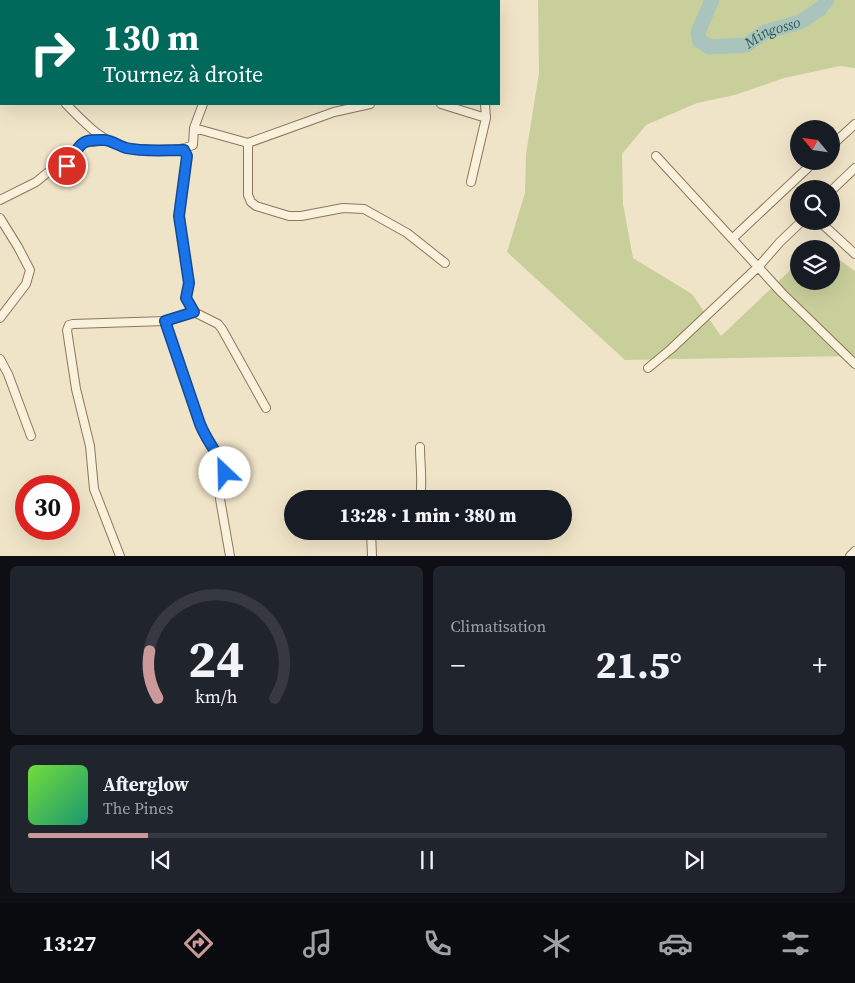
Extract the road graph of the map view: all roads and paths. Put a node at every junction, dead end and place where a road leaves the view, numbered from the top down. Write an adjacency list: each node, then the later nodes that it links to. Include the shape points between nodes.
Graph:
1 (67, 105): 10 (street)
2 (202, 105): 8 (street)
3 (366, 105): 11 (street, via 334,112)
4 (444, 105): 6 (street)
5 (485, 105): 6 (street)
6 (486, 118): 16 (street)
7 (855, 124): 9 (street)
8 (194, 128): 11 (street); 12 (street, via 193,145)
9 (840, 138)
10 (107, 140): 12 (street, via 126,148); 18 (street, via 83,143 67,166 47,173)
11 (248, 143): 24 (street, via 248,195 256,206 290,216 343,208 364,209 407,233)
12 (184, 150): 26 (street, via 187,156 179,216 189,283 186,298)
13 (656, 156): 22 (street)
14 (855, 168): 17 (street)
15 (805, 170): 22 (street)
16 (471, 182)
17 (840, 182)
18 (0, 200)
19 (0, 218): 27 (street, via 30,270 26,284)
20 (793, 230): 25 (street)
21 (829, 230): 23 (street)
22 (733, 238): 25 (street)
23 (855, 254)
24 (445, 262)
25 (759, 266): 30 (street, via 782,293); 31 (street)
26 (194, 312): 28 (street); 32 (street, via 222,329)
27 (0, 318)
28 (165, 321): 38 (street, via 73,324 67,330 90,446 94,489); 39 (street, via 200,424 221,459 225,473 220,499)
29 (0, 359): 33 (street)
30 (854, 361)
31 (648, 368)
32 (266, 408)
33 (32, 436)
34 (420, 447): 35 (street)
35 (422, 490)
36 (371, 540): 40 (street)
37 (855, 551): 41 (street)
38 (120, 556)
39 (230, 556)
40 (372, 556)
41 (850, 556)

